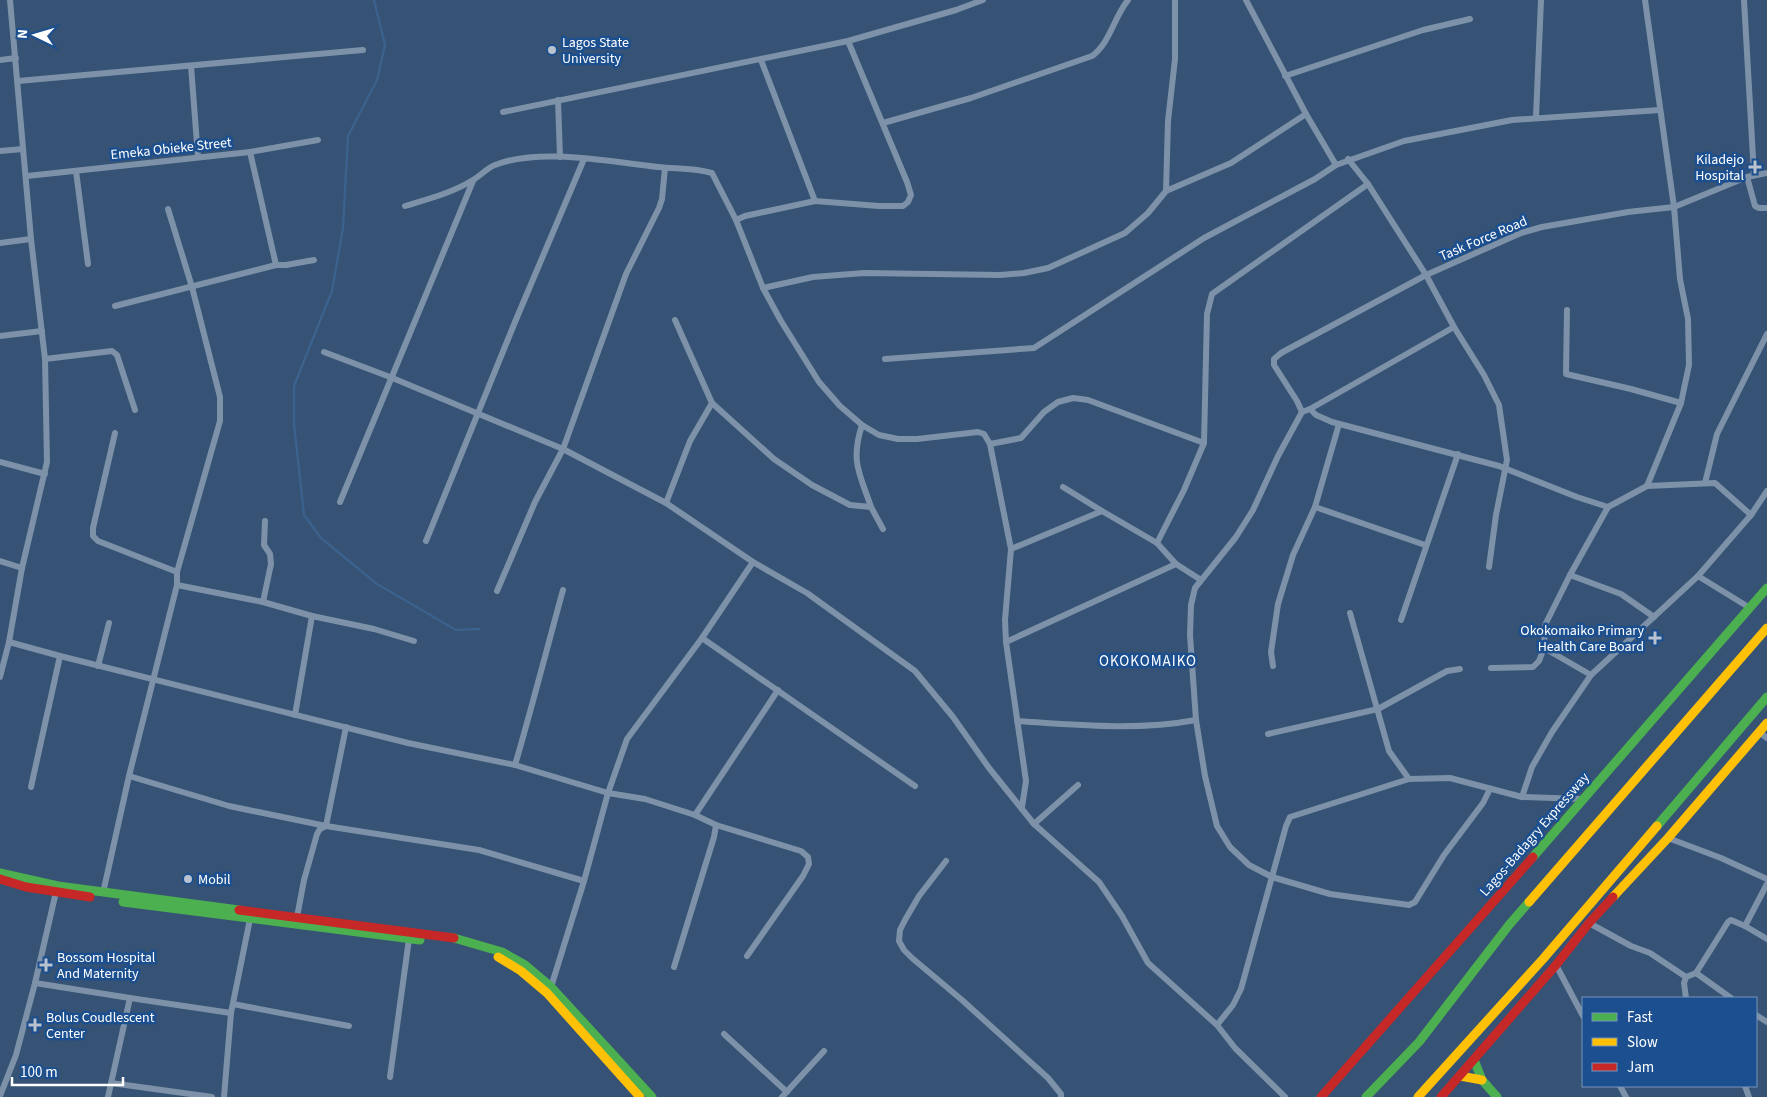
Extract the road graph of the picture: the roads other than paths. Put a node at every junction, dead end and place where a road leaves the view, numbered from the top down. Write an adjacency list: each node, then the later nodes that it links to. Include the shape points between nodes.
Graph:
1 (10, 0): 12 (street)
2 (983, 0): 10 (street)
3 (1128, 0): 23 (street, via 1104,45 1092,56 971,98)
4 (1175, 0): 40 (street, via 1175,59 1168,120)
5 (1246, 0): 16 (street)
6 (1541, 0): 22 (street)
7 (1645, 0): 19 (street)
8 (1744, 0): 37 (street)
9 (1470, 19): 16 (street, via 1422,30)
10 (848, 41): 14 (street); 23 (street)
11 (362, 50): 15 (street)
12 (16, 58): 13 (street); 17 (street)
13 (0, 60)
14 (761, 60): 18 (street); 41 (street)
15 (191, 66): 17 (street); 28 (street)
16 (1286, 76): 21 (street)
17 (18, 81): 25 (street)
18 (558, 100): 20 (street); 29 (street)
19 (1660, 110): 22 (street); 43 (street)
20 (503, 112)
21 (1306, 114): 32 (street); 40 (street, via 1231,163)
22 (1536, 117): 31 (street, via 1404,140)
23 (883, 123): 41 (street, via 907,182 911,195 908,202 903,206 879,206)
24 (318, 140): 27 (street, Emeka Obieke Street)
25 (23, 149): 26 (street); 36 (street)
26 (0, 151)
27 (250, 152): 28 (street, Emeka Obieke Street); 51 (street)
28 (198, 157): 34 (street, Emeka Obieke Street)
29 (560, 157): 30 (street); 38 (street, via 532,156 511,160 493,166)
30 (584, 159): 33 (street); 71 (street)
31 (1348, 159): 32 (street); 39 (street)
32 (1336, 165): 64 (street, via 1204,238 1034,348)
33 (665, 168): 46 (street, via 712,173); 77 (street, via 662,199 626,274)
34 (76, 171): 36 (street, Emeka Obieke Street); 50 (street)
35 (1767, 173): 37 (street, Task Force Road)
36 (27, 176): 47 (street)
37 (1750, 176): 43 (street, Task Force Road); 44 (street, via 1755,206)
38 (473, 181): 42 (street); 65 (street)
39 (1368, 184): 52 (street); 75 (street, via 1212,294 1207,314)
40 (1166, 192): 54 (street, via 1125,233 1048,268 1000,275 873,273 813,277)
41 (816, 201): 46 (street)
42 (405, 206)
43 (1674, 207): 52 (street, Task Force Road, via 1628,212 1528,231); 67 (street, via 1680,279 1688,319 1689,365)
44 (1767, 208)
45 (168, 209): 53 (street)
46 (736, 220): 54 (street)
47 (32, 239): 48 (street); 59 (street)
48 (0, 243)
49 (314, 260): 51 (street)
50 (88, 264)
51 (276, 265): 53 (street)
52 (1426, 275): 58 (street); 70 (street, Task Force Road, via 1274,359)
53 (192, 287): 55 (street); 104 (street, via 220,396 220,421)
54 (763, 288): 73 (street, via 819,382)
55 (115, 306)
56 (1567, 310): 67 (street, via 1566,374)
57 (675, 320): 66 (street)
58 (1454, 327): 68 (street); 80 (street, via 1499,405)
59 (42, 331): 61 (street); 63 (street)
60 (1767, 334): 82 (street, via 1717,434)
61 (0, 336)
62 (324, 352): 65 (street)
63 (45, 359): 69 (street, via 112,352 117,355); 81 (street)
64 (885, 359)
65 (390, 377): 71 (street); 86 (street)
66 (712, 402): 87 (street, via 690,441); 90 (street, via 774,459 812,485 850,505)
67 (1681, 403): 83 (street)
68 (1310, 409): 70 (street); 72 (street, via 1316,415)
69 (135, 410)
70 (1302, 412): 107 (street, via 1253,510 1236,537)
71 (479, 414): 77 (street); 95 (street)
72 (1339, 424): 78 (street); 88 (street)
73 (862, 426): 76 (street, via 879,435 898,439 978,432 984,434); 90 (street, via 857,441 857,461)
74 (115, 433): 104 (street, via 93,536 98,541)
75 (1204, 443): 76 (street, via 1088,400 1073,398 1058,402 1044,412 1021,438); 96 (street)
76 (990, 444): 98 (street)
77 (563, 449): 87 (street); 111 (street, via 535,502)
78 (1458, 454): 80 (street); 97 (street)
79 (0, 462): 81 (street)
80 (1506, 469): 89 (street); 102 (street)
81 (44, 474): 103 (street)
82 (1705, 483): 83 (street); 92 (street, via 1715,483)
83 (1647, 486): 89 (street)
84 (1063, 487): 91 (street)
85 (1767, 491): 92 (street)
86 (340, 502)
87 (666, 503): 100 (street)
88 (1315, 507): 97 (street); 128 (street, via 1293,555 1278,604 1271,652)
89 (1608, 507): 105 (street)
90 (871, 508): 94 (street)
91 (1102, 511): 96 (street); 98 (street)
92 (1751, 515): 106 (street)
93 (265, 521): 112 (street, via 264,545 270,554 271,564)
94 (883, 529)
95 (426, 541)
96 (1156, 543): 101 (street)
97 (1426, 545): 117 (street)
98 (1011, 549): 123 (street)
99 (0, 562): 103 (street)
100 (754, 562): 120 (street); 154 (street, via 807,594 915,671)
101 (1176, 564): 107 (street); 123 (street)
102 (1489, 567)
103 (22, 568): 122 (street)
104 (177, 572): 108 (street)
105 (1570, 575): 116 (street, via 1621,594); 124 (street, via 1545,625)
106 (1698, 576): 113 (street); 116 (street)
107 (1200, 580): 138 (street, via 1195,588 1190,618)
108 (177, 585): 112 (street); 133 (street)
109 (1767, 588): 113 (main road, Lagos-Badagry Expressway)
110 (563, 590): 144 (street)
111 (497, 591)
112 (262, 602): 115 (street)
113 (1750, 608): 153 (main road, Lagos-Badagry Expressway)
114 (1350, 613): 136 (street)
115 (312, 616): 121 (street); 137 (street)
116 (1654, 617): 131 (street)
117 (1401, 620)
118 (109, 623): 127 (street)
119 (1767, 628): 207 (main road, via 1508,925 1419,1042)
120 (702, 638): 134 (street); 151 (street, via 627,739)
121 (414, 641)
122 (8, 642): 125 (street); 126 (street)
123 (1006, 642): 139 (street)
124 (1544, 648): 129 (street, via 1533,667); 131 (street)
125 (60, 656): 127 (street); 149 (street)
126 (2, 661): 132 (street)
127 (98, 666): 133 (street)
128 (1273, 666)
129 (1491, 668)
130 (1460, 669): 136 (street, via 1447,671)
131 (1590, 675): 152 (street, via 1544,746)
132 (0, 676)
133 (154, 679): 137 (street); 145 (street)
134 (778, 690): 148 (street); 155 (street)
135 (1767, 697): 208 (main road, via 1543,959)
136 (1378, 709): 142 (street); 146 (street, via 1389,751)
137 (295, 715): 141 (street)
138 (1196, 720): 139 (street, via 1105,727); 162 (street, via 1217,826 1230,847 1249,865)
139 (1017, 721): 154 (street, via 1026,781)
140 (1767, 723): 143 (main road)
141 (346, 728): 144 (street); 158 (street)
142 (1268, 734)
143 (1763, 735): 159 (main road)
144 (515, 765): 151 (street)
145 (129, 776): 158 (street, via 229,806); 168 (street)
146 (1409, 779): 150 (street, via 1450,778); 162 (street, via 1290,817)
147 (1078, 785): 156 (street)
148 (915, 786)
149 (31, 787)
150 (1490, 789): 152 (street); 162 (street, via 1415,902 1409,905 1330,894)
151 (608, 792): 155 (street, via 645,799); 165 (street)
152 (1522, 797): 153 (street)
153 (1584, 799): 206 (main road, Lagos-Badagry Expressway)
154 (1022, 807): 156 (street)
155 (695, 815): 157 (street)
156 (1034, 824): 188 (street, via 1099,882 1148,963)
157 (716, 825): 175 (street, via 802,851 808,857 803,876); 177 (street)
158 (326, 826): 165 (street, via 479,850); 169 (street, via 317,834)
159 (1668, 838): 164 (street); 171 (main road)
160 (946, 861): 204 (street, via 919,896 900,930 899,941 912,958 1048,1078)
161 (0, 873): 168 (main road)
162 (1272, 877): 188 (street, via 1240,989)
163 (0, 879): 167 (main road)
164 (1767, 880)
165 (584, 881): 181 (street)
166 (1767, 884): 172 (street)
167 (56, 892): 170 (main road); 180 (street)
168 (103, 893): 169 (main road)
169 (297, 917): 181 (main road, via 472,942 502,952 525,965)
170 (250, 919): 173 (main road); 185 (street)
171 (1589, 923): 176 (main road); 179 (street, via 1650,953)
172 (1745, 926): 174 (street); 178 (street, via 1731,920 1728,922)
173 (409, 938): 194 (street); 202 (main road, via 472,947 521,970 547,993)
174 (1767, 939)
175 (747, 956)
176 (1556, 965): 187 (street); 192 (main road)
177 (674, 967)
178 (1696, 973): 179 (street); 183 (street)
179 (1686, 977): 182 (street)
180 (35, 982): 184 (street); 198 (street, via 16,1055)
181 (552, 987): 203 (main road)
182 (1686, 997)
183 (1730, 997)
184 (130, 998): 186 (street); 196 (street)
185 (233, 1004): 186 (street); 189 (street)
186 (231, 1013): 201 (street)
187 (1582, 1014)
188 (1217, 1025): 205 (street, via 1235,1048)
189 (349, 1026)
190 (724, 1034): 197 (street)
191 (824, 1051): 197 (street)
192 (1474, 1060): 193 (main road); 195 (main road)
193 (1460, 1076): 195 (main road); 209 (main road)
194 (390, 1077)
195 (1482, 1080): 210 (main road)
196 (111, 1083): 199 (street); 200 (street)
197 (784, 1095)
198 (0, 1096)
199 (108, 1097)
200 (212, 1097)
201 (224, 1097)
202 (640, 1097)
203 (652, 1097)
204 (1061, 1097)
205 (1285, 1097)
206 (1321, 1097)
207 (1366, 1097)
208 (1418, 1097)
209 (1441, 1097)
210 (1497, 1097)

